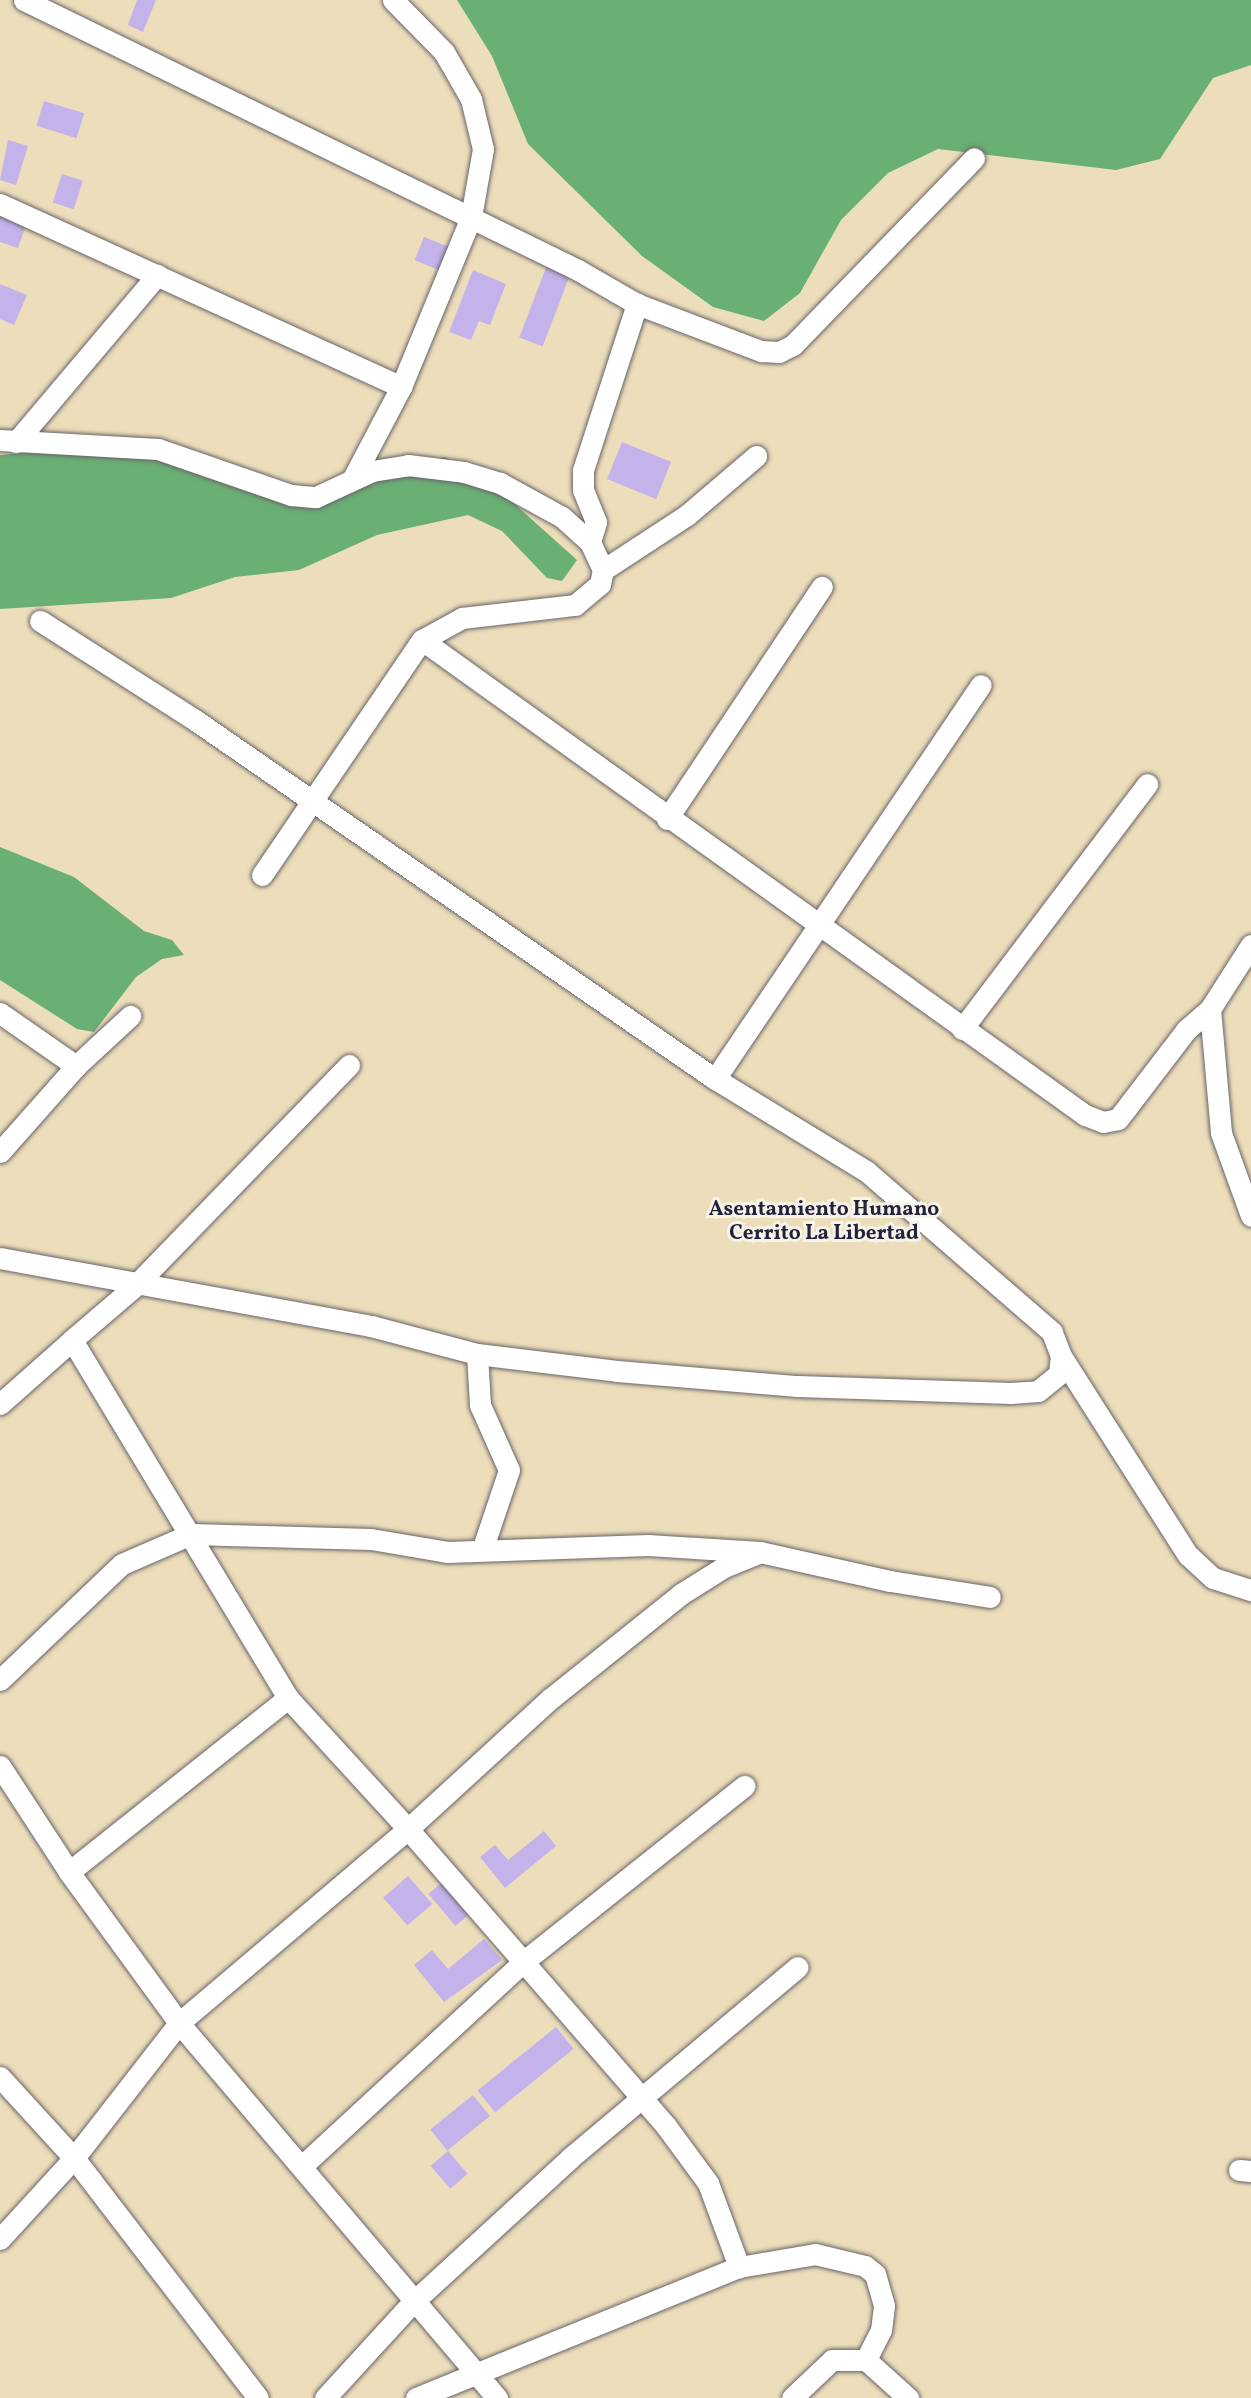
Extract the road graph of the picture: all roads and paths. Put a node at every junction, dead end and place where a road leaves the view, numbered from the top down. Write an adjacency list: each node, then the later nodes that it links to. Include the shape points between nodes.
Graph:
1 (24, 0): 5 (street)
2 (393, 0): 5 (street, via 444,52 471,99 483,149)
3 (974, 158): 7 (street, via 793,345 779,352 761,351)
4 (0, 204): 6 (street)
5 (471, 217): 7 (street); 8 (street)
6 (157, 275): 8 (street); 9 (street)
7 (637, 304): 12 (street, via 583,470 583,490 596,522)
8 (401, 387): 11 (street)
9 (8, 441): 11 (street, via 158,449 291,495 316,497)
10 (756, 456): 13 (street, via 687,515)
11 (353, 478): 12 (street, via 408,465 464,472 500,483 562,517)
12 (590, 542): 13 (street)
13 (603, 570): 16 (street, via 600,584 575,605 462,618)
14 (822, 587): 20 (street)
15 (40, 621): 19 (street)
16 (422, 640): 19 (street); 20 (street)
17 (981, 685): 22 (street)
18 (1147, 784): 27 (street)
19 (314, 803): 21 (street); 30 (street)
20 (667, 819): 22 (street)
21 (262, 875)
22 (815, 925): 27 (street); 30 (street)
23 (1251, 945): 24 (street)
24 (1210, 1009): 27 (street, via 1186,1030 1134,1104 1118,1119 1103,1122 1085,1115); 32 (street, via 1221,1133)
25 (0, 1013): 29 (street)
26 (130, 1016): 29 (street)
27 (961, 1029)
28 (349, 1065): 34 (street)
29 (76, 1066): 31 (street)
30 (715, 1079): 37 (street, via 866,1171 1052,1332)
31 (0, 1152)
32 (1251, 1216)
33 (0, 1258): 34 (street)
34 (135, 1286): 35 (street); 36 (street, via 372,1326)
35 (72, 1340): 38 (street); 39 (street)
36 (477, 1354): 37 (street, via 797,1387 1010,1394 1038,1391 1059,1374); 40 (street, via 480,1405 509,1470)
37 (1061, 1356): 42 (street, via 1188,1555 1213,1578)
38 (0, 1404)
39 (191, 1534): 40 (street, via 371,1539 447,1552); 44 (street, via 122,1564); 45 (street)
40 (482, 1550): 41 (street, via 648,1545)
41 (760, 1552): 43 (street); 48 (street, via 724,1567 681,1594 550,1699)
42 (1251, 1590)
43 (989, 1597)
44 (0, 1680)
45 (288, 1698): 48 (street); 49 (street)
46 (0, 1766): 49 (street)
47 (744, 1786): 50 (street)
48 (408, 1829): 50 (street); 52 (street)
49 (69, 1872): 52 (street)
50 (523, 1962): 54 (street); 56 (street)
51 (798, 1968): 54 (street)
52 (179, 2023): 55 (street); 56 (street)
53 (0, 2077): 55 (street)
54 (642, 2102): 58 (street, via 708,2183); 59 (street, via 570,2158)
55 (74, 2158): 57 (street); 62 (street)
56 (302, 2166): 59 (street)
57 (0, 2239)
58 (738, 2267): 60 (street, via 815,2254 865,2266 875,2274 884,2306 881,2330); 61 (street)
59 (412, 2303): 61 (street); 63 (street)
60 (866, 2360): 66 (street, via 832,2360); 67 (street)
61 (475, 2373): 64 (street); 65 (street)
62 (258, 2398)
63 (325, 2398)
64 (416, 2398)
65 (497, 2398)
66 (792, 2398)
67 (908, 2398)

